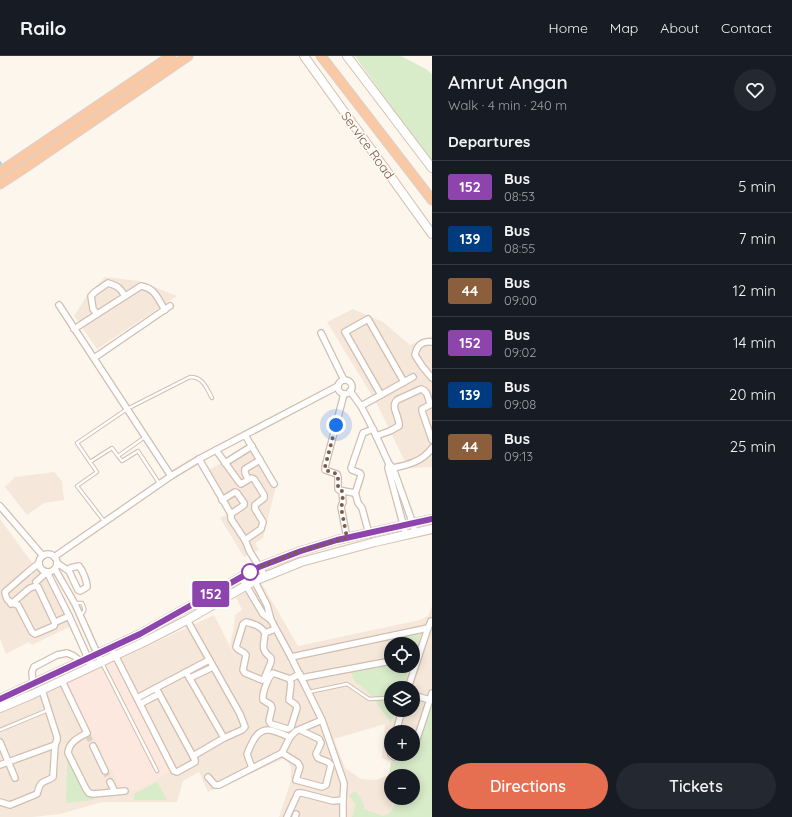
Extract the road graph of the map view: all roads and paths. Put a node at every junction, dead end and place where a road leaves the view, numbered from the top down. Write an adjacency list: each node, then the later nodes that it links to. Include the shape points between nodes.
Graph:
1 (171, 56): 7 (highway)
2 (188, 56): 8 (highway)
3 (304, 56): 10 (main road, Service Road)
4 (321, 56): 9 (highway)
5 (347, 56): 6 (main road)
6 (432, 168)
7 (0, 172)
8 (0, 184)
9 (432, 200)
10 (432, 234)
11 (125, 296): 14 (street, via 141,286 146,287 158,296); 15 (street); 15 (street, via 120,288 108,283 91,296 93,309)
12 (59, 305): 16 (street)
13 (170, 306): 14 (street)
14 (165, 310): 19 (street)
15 (97, 314): 16 (street)
16 (74, 329): 19 (street)
17 (321, 333): 22 (street)
18 (432, 342): 21 (street, via 422,343 415,354)
19 (94, 358): 30 (street)
20 (413, 377): 23 (street)
21 (432, 378)
22 (344, 380): 24 (street); 25 (street, via 350,383)
23 (404, 382): 27 (street); 27 (street, via 368,319 362,322 345,332)
24 (338, 386): 26 (street); 32 (street)
25 (350, 390): 26 (street); 29 (street)
26 (344, 394): 49 (street, via 325,467 325,470 337,474 338,488)
27 (381, 395): 29 (street)
28 (212, 398): 30 (lane, via 204,383 190,376)
29 (361, 406): 31 (street)
30 (127, 409): 34 (street); 42 (lane, via 77,443)
31 (373, 429): 33 (street); 50 (street, via 363,433 351,468 361,475)
32 (245, 435): 36 (street); 38 (street)
33 (376, 436): 35 (street, via 399,426 394,402 425,390 430,406 422,411); 44 (street)
34 (145, 437): 39 (lane); 45 (street)
35 (432, 440)
36 (252, 446): 41 (street); 43 (street)
37 (432, 448): 44 (street, via 415,462)
38 (216, 450): 40 (street); 43 (street)
39 (118, 456): 42 (lane, via 112,448); 47 (lane, via 122,461 138,451)
40 (199, 459): 45 (street); 51 (street)
41 (260, 460): 46 (street, via 246,469); 48 (street)
42 (90, 462): 57 (lane, via 97,472 77,486)
43 (224, 462): 46 (street, via 241,484)
44 (391, 466): 58 (street); 59 (street, via 388,468)
45 (171, 476): 47 (street)
46 (248, 479): 65 (street, via 254,479 264,495 264,498 255,505 263,522 261,529)
47 (160, 483): 57 (street)
48 (274, 484)
49 (342, 491): 50 (street); 64 (street, via 341,507)
50 (355, 492): 62 (street)
51 (222, 500): 54 (street); 54 (street, via 235,492 244,503)
52 (0, 506): 53 (street)
53 (6, 514): 55 (street); 66 (street)
54 (231, 514): 65 (street)
55 (0, 517)
56 (432, 519): 58 (main road)
57 (104, 522): 67 (street)
58 (413, 524): 59 (main road); 61 (street)
59 (403, 526): 62 (main road); 63 (street)
60 (432, 529): 61 (main road)
61 (415, 533): 63 (main road)
62 (369, 534): 64 (main road)
63 (406, 535): 74 (main road, via 301,562)
64 (347, 538): 70 (main road, via 301,551)
65 (244, 540): 70 (street)
66 (43, 556): 67 (street, via 48,554); 68 (street)
67 (54, 557): 69 (street)
68 (39, 563): 72 (street, via 41,569); 79 (street, via 5,592)
69 (56, 566): 71 (street); 72 (street); 90 (street)
70 (259, 567): 73 (main road); 74 (street)
71 (69, 571)
72 (47, 572): 77 (street); 80 (street)
73 (250, 572): 75 (main road); 76 (street)
74 (265, 576): 76 (main road)
75 (241, 577): 78 (street); 89 (main road, via 140,634)
76 (254, 581): 78 (main road); 82 (street, via 267,604)
77 (36, 582)
78 (246, 585): 81 (main road); 82 (street, via 263,614)
79 (11, 604): 79 (street, via 18,605 35,634 55,624 36,586)
80 (70, 618): 84 (street); 93 (street)
81 (187, 620): 91 (main road); 94 (street)
82 (271, 620): 85 (street)
83 (432, 620): 86 (street)
84 (59, 623)
85 (275, 628): 87 (street); 92 (street)
86 (428, 628): 88 (street); 104 (street)
87 (266, 633): 87 (street, via 263,648 271,662 262,680 245,673 243,670 246,655 236,647 246,622 260,626)
88 (392, 636): 92 (street)
89 (108, 648): 90 (main road); 91 (street)
90 (97, 653): 93 (main road); 95 (street)
91 (115, 655): 95 (main road); 112 (street)
92 (291, 657): 100 (street)
93 (84, 659): 97 (street); 105 (main road); 105 (street, via 67,653 57,655 34,667)
94 (209, 660): 98 (street); 99 (street)
95 (101, 662): 97 (main road); 134 (lane)
96 (384, 662): 100 (street)
97 (92, 666): 103 (main road)
98 (213, 667): 101 (street); 124 (street, via 245,727)
99 (186, 672): 101 (street); 106 (street)
100 (301, 676): 102 (street); 108 (street)
101 (190, 678): 124 (street)
102 (290, 679): 102 (street, via 289,700 297,708 288,729 271,724 269,721 272,708 263,700 262,695 270,675 274,673)
103 (62, 681): 107 (main road); 141 (street, via 87,735 73,741 68,753 89,793)
104 (410, 681)
105 (33, 684): 114 (main road)
106 (156, 688): 110 (street); 112 (street)
107 (42, 690): 117 (main road); 118 (street)
108 (308, 692): 113 (lane, via 347,684 369,699); 119 (street)
109 (432, 693): 115 (street)
110 (160, 694): 116 (street); 129 (street)
111 (420, 697): 115 (street)
112 (137, 698): 116 (street)
113 (384, 698)
114 (0, 699)
115 (430, 700): 120 (street)
116 (140, 704): 129 (street, via 174,771 178,772 195,762)
117 (0, 708)
118 (48, 710): 121 (lane); 126 (street, via 57,737)
119 (322, 720): 122 (street); 135 (street)
120 (420, 727)
121 (0, 730)
122 (300, 730): 123 (street); 136 (street, via 319,739 321,744 316,754 331,766)
123 (290, 737): 128 (street); 132 (street, via 270,730 256,735 247,754)
124 (224, 738): 129 (street)
125 (0, 742): 130 (street)
126 (55, 744): 130 (street); 143 (street, via 53,777 41,784 37,794 10,805)
127 (93, 746): 133 (street)
128 (282, 753): 132 (street); 136 (street, via 298,763 300,767 296,780 322,787 326,785)
129 (193, 756)
130 (8, 762): 131 (street); 138 (street)
131 (0, 765)
132 (252, 768): 137 (street, via 219,785 215,785)
133 (105, 771)
134 (157, 771)
135 (340, 773): 136 (street); 142 (street, via 344,783)
136 (328, 775)
137 (208, 777)
138 (15, 778)
139 (110, 782): 141 (street)
140 (125, 791): 141 (street)
141 (115, 792)
142 (343, 800): 144 (street, via 333,801 300,793); 145 (street)
143 (0, 802)
144 (287, 817)
145 (343, 817)

